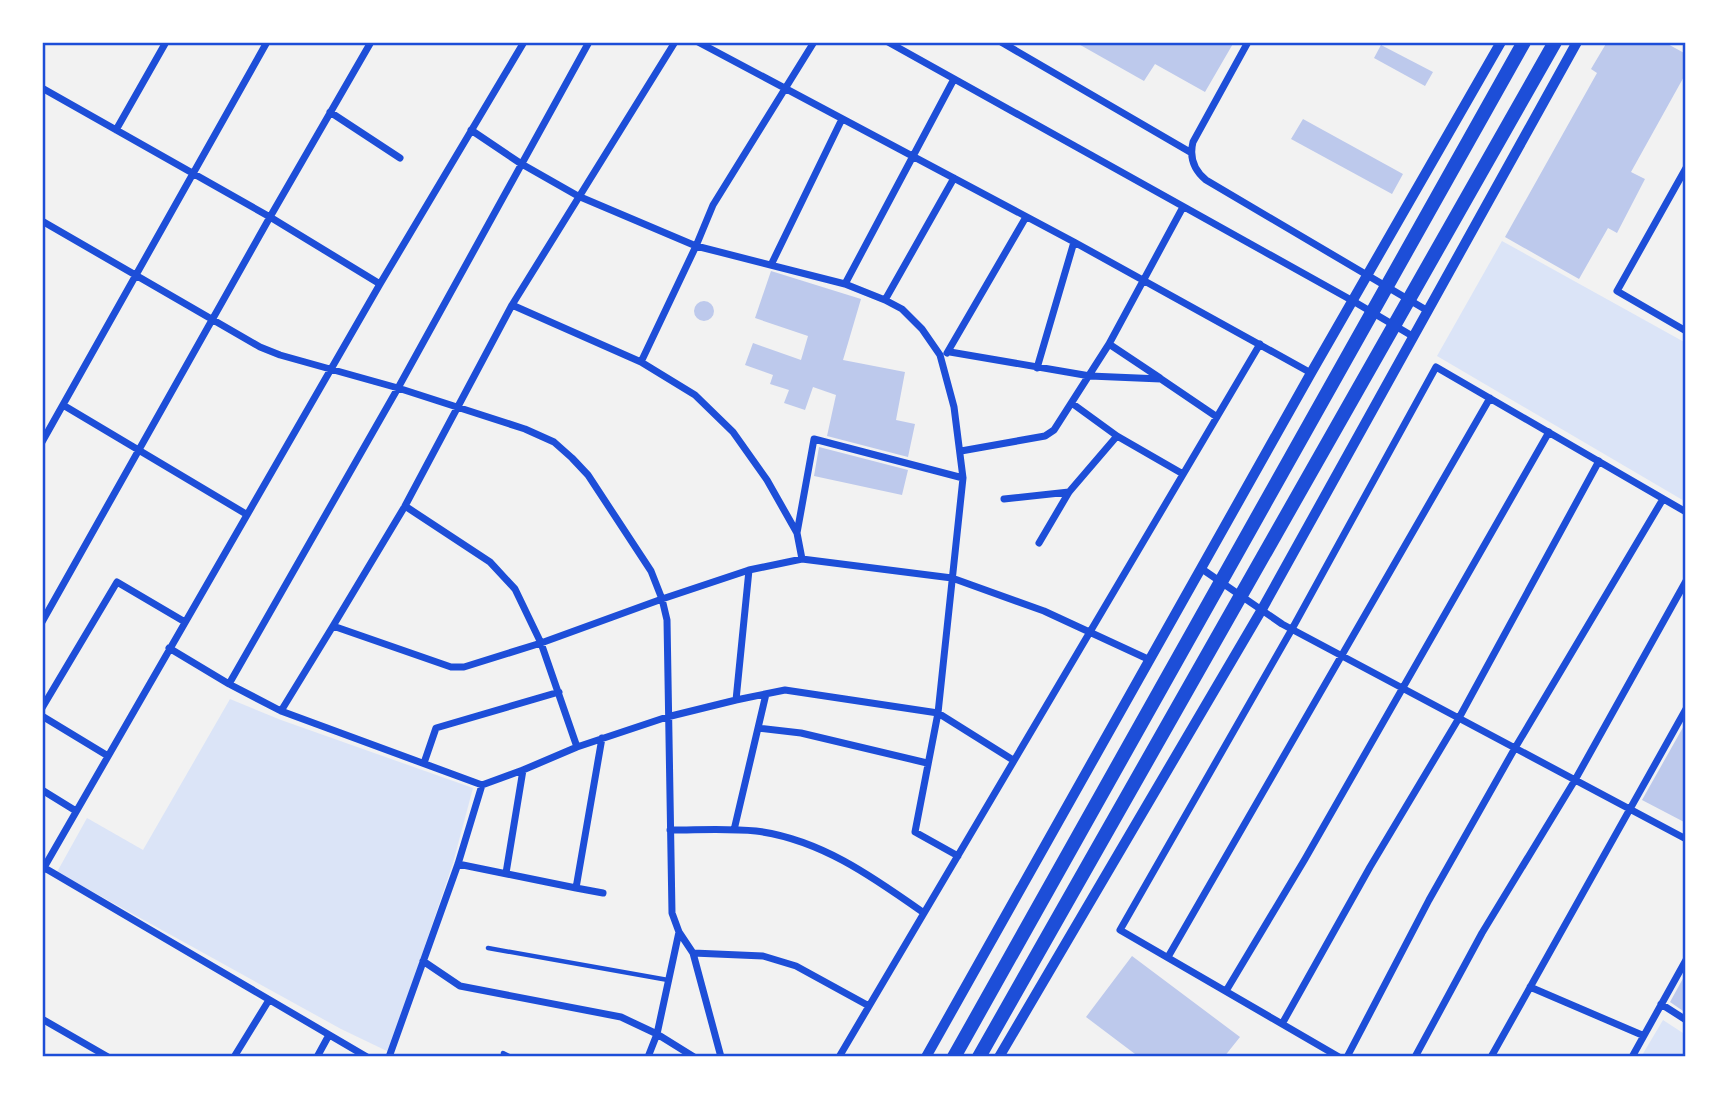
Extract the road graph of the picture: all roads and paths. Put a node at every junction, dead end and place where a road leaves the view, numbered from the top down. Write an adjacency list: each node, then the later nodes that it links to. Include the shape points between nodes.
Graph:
1 (166, 42): 21 (street)
2 (267, 42): 28 (street)
3 (371, 42): 19 (street)
4 (524, 42): 22 (street)
5 (589, 42): 26 (street)
6 (675, 42): 30 (street)
7 (698, 42): 18 (street)
8 (814, 42): 18 (street)
9 (888, 42): 16 (street)
10 (1001, 42): 23 (street)
11 (1248, 42): 23 (street)
12 (1501, 42): 39 (street)
13 (1524, 42): 164 (highway)
14 (1555, 42): 165 (highway)
15 (1577, 42): 46 (street)
16 (954, 79): 24 (street); 31 (street)
17 (42, 88): 21 (street)
18 (786, 88): 20 (street); 36 (street, via 713,205)
19 (330, 113): 25 (street); 32 (street)
20 (842, 119): 24 (street); 37 (street)
21 (116, 130): 28 (street)
22 (471, 130): 26 (street); 41 (street)
23 (1190, 152): 39 (street, via 1206,180)
24 (913, 156): 29 (street); 42 (street)
25 (400, 158)
26 (520, 163): 30 (street); 60 (street)
27 (1686, 168): 48 (street, via 1617,291)
28 (194, 173): 32 (street); 38 (street)
29 (954, 178): 33 (street); 43 (street)
30 (578, 196): 36 (street); 45 (street)
31 (1184, 207): 40 (street); 44 (street)
32 (270, 217): 41 (street); 47 (street)
33 (1026, 217): 35 (street); 52 (street)
34 (42, 221): 38 (street)
35 (1074, 242): 40 (street); 55 (street)
36 (696, 246): 37 (street); 54 (street)
37 (771, 265): 42 (street)
38 (136, 274): 47 (street); 63 (street)
39 (1367, 276): 44 (street); 46 (street)
40 (1143, 280): 50 (street); 51 (street)
41 (380, 284): 56 (street)
42 (845, 284): 43 (street)
43 (885, 300): 53 (street, via 922,329)
44 (1353, 301): 49 (street); 57 (street)
45 (512, 305): 54 (street); 64 (street)
46 (1428, 311): 49 (street)
47 (212, 319): 56 (street, via 260,347); 69 (street)
48 (1686, 331)
49 (1414, 337): 88 (street)
50 (1109, 344): 58 (street); 59 (street)
51 (1260, 344): 57 (street); 65 (street)
52 (950, 352): 53 (street); 55 (street)
53 (940, 355): 70 (street)
54 (641, 362): 80 (street, via 695,394 733,432)
55 (1037, 368): 58 (street)
56 (330, 369): 60 (street); 79 (street)
57 (1311, 373): 83 (street)
58 (1090, 376): 59 (street); 62 (street)
59 (1161, 379): 65 (street)
60 (398, 388): 64 (street); 98 (street)
61 (1490, 398): 66 (street); 92 (street, via 1436,367); 96 (street)
62 (1073, 404): 67 (street); 70 (street, via 1045,436)
63 (63, 405): 68 (street); 69 (street)
64 (457, 406): 77 (street); 87 (street, via 554,442 572,458 638,550)
65 (1217, 417): 72 (street)
66 (1549, 432): 71 (street); 99 (street)
67 (1116, 436): 72 (street); 74 (street)
68 (42, 442)
69 (138, 450): 79 (street); 89 (street)
70 (961, 451): 73 (street)
71 (1599, 461): 76 (street); 109 (street)
72 (1183, 474): 93 (street)
73 (963, 478): 80 (street, via 814,439); 85 (street)
74 (1069, 492): 75 (street); 81 (street)
75 (1004, 499)
76 (1663, 499): 78 (street); 113 (street)
77 (405, 506): 91 (street); 94 (street, via 490,562 515,589)
78 (1686, 512)
79 (246, 514): 90 (street)
80 (797, 533): 82 (street)
81 (1040, 543)
82 (802, 559): 84 (street); 85 (street)
83 (1202, 569): 88 (street); 97 (street)
84 (749, 570): 87 (street); 102 (street)
85 (951, 578): 93 (street); 106 (street)
86 (1686, 582): 119 (street)
87 (662, 599): 94 (street); 108 (street, via 667,620)
88 (1262, 611): 92 (street); 166 (street)
89 (42, 622)
90 (184, 622): 95 (street); 103 (street, via 117,582)
91 (333, 626): 94 (street, via 452,667); 105 (street)
92 (1292, 629): 96 (street); 137 (street, via 1120,930)
93 (1090, 632): 97 (street); 115 (street)
94 (541, 643): 100 (street)
95 (169, 649): 98 (street); 114 (street)
96 (1342, 656): 99 (street); 137 (street)
97 (1150, 660): 163 (street)
98 (229, 684): 105 (street)
99 (1401, 687): 109 (street); 142 (street)
100 (559, 692): 112 (street); 116 (street, via 436,728)
101 (766, 694): 102 (street); 106 (street, via 785,690); 110 (street)
102 (736, 699): 108 (street)
103 (42, 708)
104 (1686, 709): 122 (street)
105 (281, 711): 116 (street)
106 (938, 713): 115 (street); 117 (street)
107 (42, 716): 114 (street)
108 (667, 717): 111 (street); 124 (street)
109 (1459, 718): 113 (street); 148 (street)
110 (758, 728): 117 (street, via 801,733); 125 (street)
111 (602, 738): 112 (street); 131 (street)
112 (577, 747): 118 (street)
113 (1515, 748): 119 (street); 168 (street)
114 (108, 756): 123 (street)
115 (1013, 760): 127 (street)
116 (424, 763): 120 (street)
117 (927, 763): 127 (street, via 915,832)
118 (523, 770): 120 (street); 130 (street)
119 (1575, 780): 122 (street); 169 (street, via 1482,933)
120 (482, 785): 128 (street)
121 (42, 790): 123 (street)
122 (1629, 809): 126 (street); 141 (street)
123 (76, 811): 129 (street)
124 (670, 830): 125 (street); 134 (street)
125 (734, 830): 133 (street, via 758,831 812,846 862,870)
126 (1686, 839)
127 (958, 856): 133 (street)
128 (458, 864): 130 (street); 139 (street)
129 (43, 869): 143 (street)
130 (506, 873): 131 (street)
131 (576, 888): 132 (street)
132 (603, 893)
133 (923, 913): 145 (street)
134 (678, 932): 136 (street); 140 (street)
135 (488, 948): 140 (lane)
136 (693, 953): 145 (street, via 764,956 796,966); 161 (street)
137 (1168, 957): 142 (street)
138 (1686, 960): 144 (street)
139 (423, 961): 149 (street, via 460,986 621,1017); 157 (street)
140 (668, 980): 149 (street)
141 (1531, 987): 151 (street); 170 (street)
142 (1226, 991): 148 (street)
143 (269, 1000): 150 (street); 154 (street)
144 (1661, 1004): 147 (street); 151 (street)
145 (869, 1006): 162 (street)
146 (42, 1019): 153 (street)
147 (1686, 1020)
148 (1282, 1024): 167 (street)
149 (657, 1034): 159 (street); 160 (street)
150 (330, 1035): 155 (street); 156 (street)
151 (1642, 1035): 171 (street)
152 (503, 1054): 158 (lane)
153 (108, 1057)
154 (234, 1057)
155 (317, 1057)
156 (367, 1057)
157 (389, 1057)
158 (511, 1057)
159 (648, 1057)
160 (694, 1057)
161 (721, 1057)
162 (839, 1057)
163 (926, 1057)
164 (954, 1057)
165 (979, 1057)
166 (999, 1057)
167 (1339, 1057)
168 (1347, 1057)
169 (1415, 1057)
170 (1491, 1057)
171 (1632, 1057)

